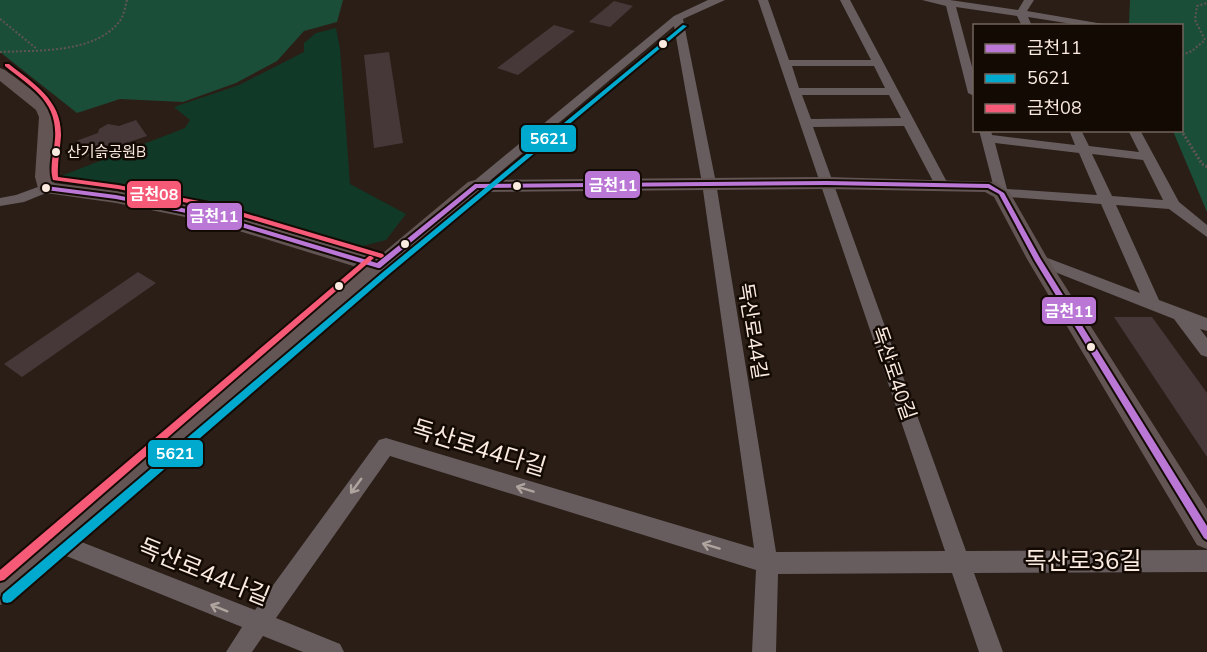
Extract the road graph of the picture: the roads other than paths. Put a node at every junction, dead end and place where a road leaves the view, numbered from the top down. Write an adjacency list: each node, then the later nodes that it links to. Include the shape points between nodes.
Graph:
1 (720, 0): 8 (street)
2 (763, 0): 13 (street, 독산로40길)
3 (845, 0): 14 (street)
4 (927, 0): 6 (street)
5 (1029, 0): 7 (street)
6 (950, 3): 7 (street); 11 (street)
7 (1021, 13): 9 (street); 10 (street)
8 (678, 18): 26 (street, 독산로44길); 29 (street)
9 (1026, 24)
10 (1096, 24)
11 (962, 46): 12 (street); 16 (street)
12 (973, 47)
13 (785, 63): 14 (street); 17 (street, 독산로40길)
14 (878, 63): 18 (street)
15 (0, 73): 30 (street, via 44,108 48,116 41,173)
16 (973, 85)
17 (795, 90): 18 (street); 20 (street, 독산로40길)
18 (893, 92): 19 (street)
19 (909, 122): 20 (street); 28 (street)
20 (806, 123): 27 (street, 독산로40길)
21 (1076, 132): 24 (street)
22 (1135, 132): 25 (street)
23 (986, 134): 24 (street); 31 (street)
24 (1083, 148): 25 (street); 33 (street)
25 (1150, 157): 34 (street)
26 (709, 183): 27 (street); 29 (street); 46 (street, 독산로44길)
27 (827, 183): 28 (street); 45 (street, 독산로40길)
28 (941, 184): 31 (street, via 989,186)
29 (475, 186): 37 (street)
30 (46, 188): 32 (street); 37 (street, via 116,196 212,216)
31 (1001, 193): 33 (street); 36 (street)
32 (0, 202)
33 (1107, 202): 34 (street); 38 (street)
34 (1173, 206): 35 (street)
35 (1207, 232)
36 (1037, 259): 38 (street); 42 (street)
37 (378, 266): 43 (street)
38 (1153, 304): 39 (street)
39 (1180, 314): 40 (street); 41 (street)
40 (1207, 325)
41 (1207, 350)
42 (1207, 535)
43 (56, 542): 47 (street); 48 (street, 독산로44나길, one-way to 43)
44 (1207, 561): 45 (street, 독산로36길)
45 (960, 562): 46 (street); 52 (street, 독산로40길)
46 (767, 563): 48 (street, 독산로44다길, one-way to 48, via 386,446); 51 (street, 독산로44길)
47 (0, 590)
48 (257, 623): 49 (street); 50 (street, 독산로44나길)
49 (238, 652)
50 (332, 652)
51 (764, 652)
52 (991, 652)

